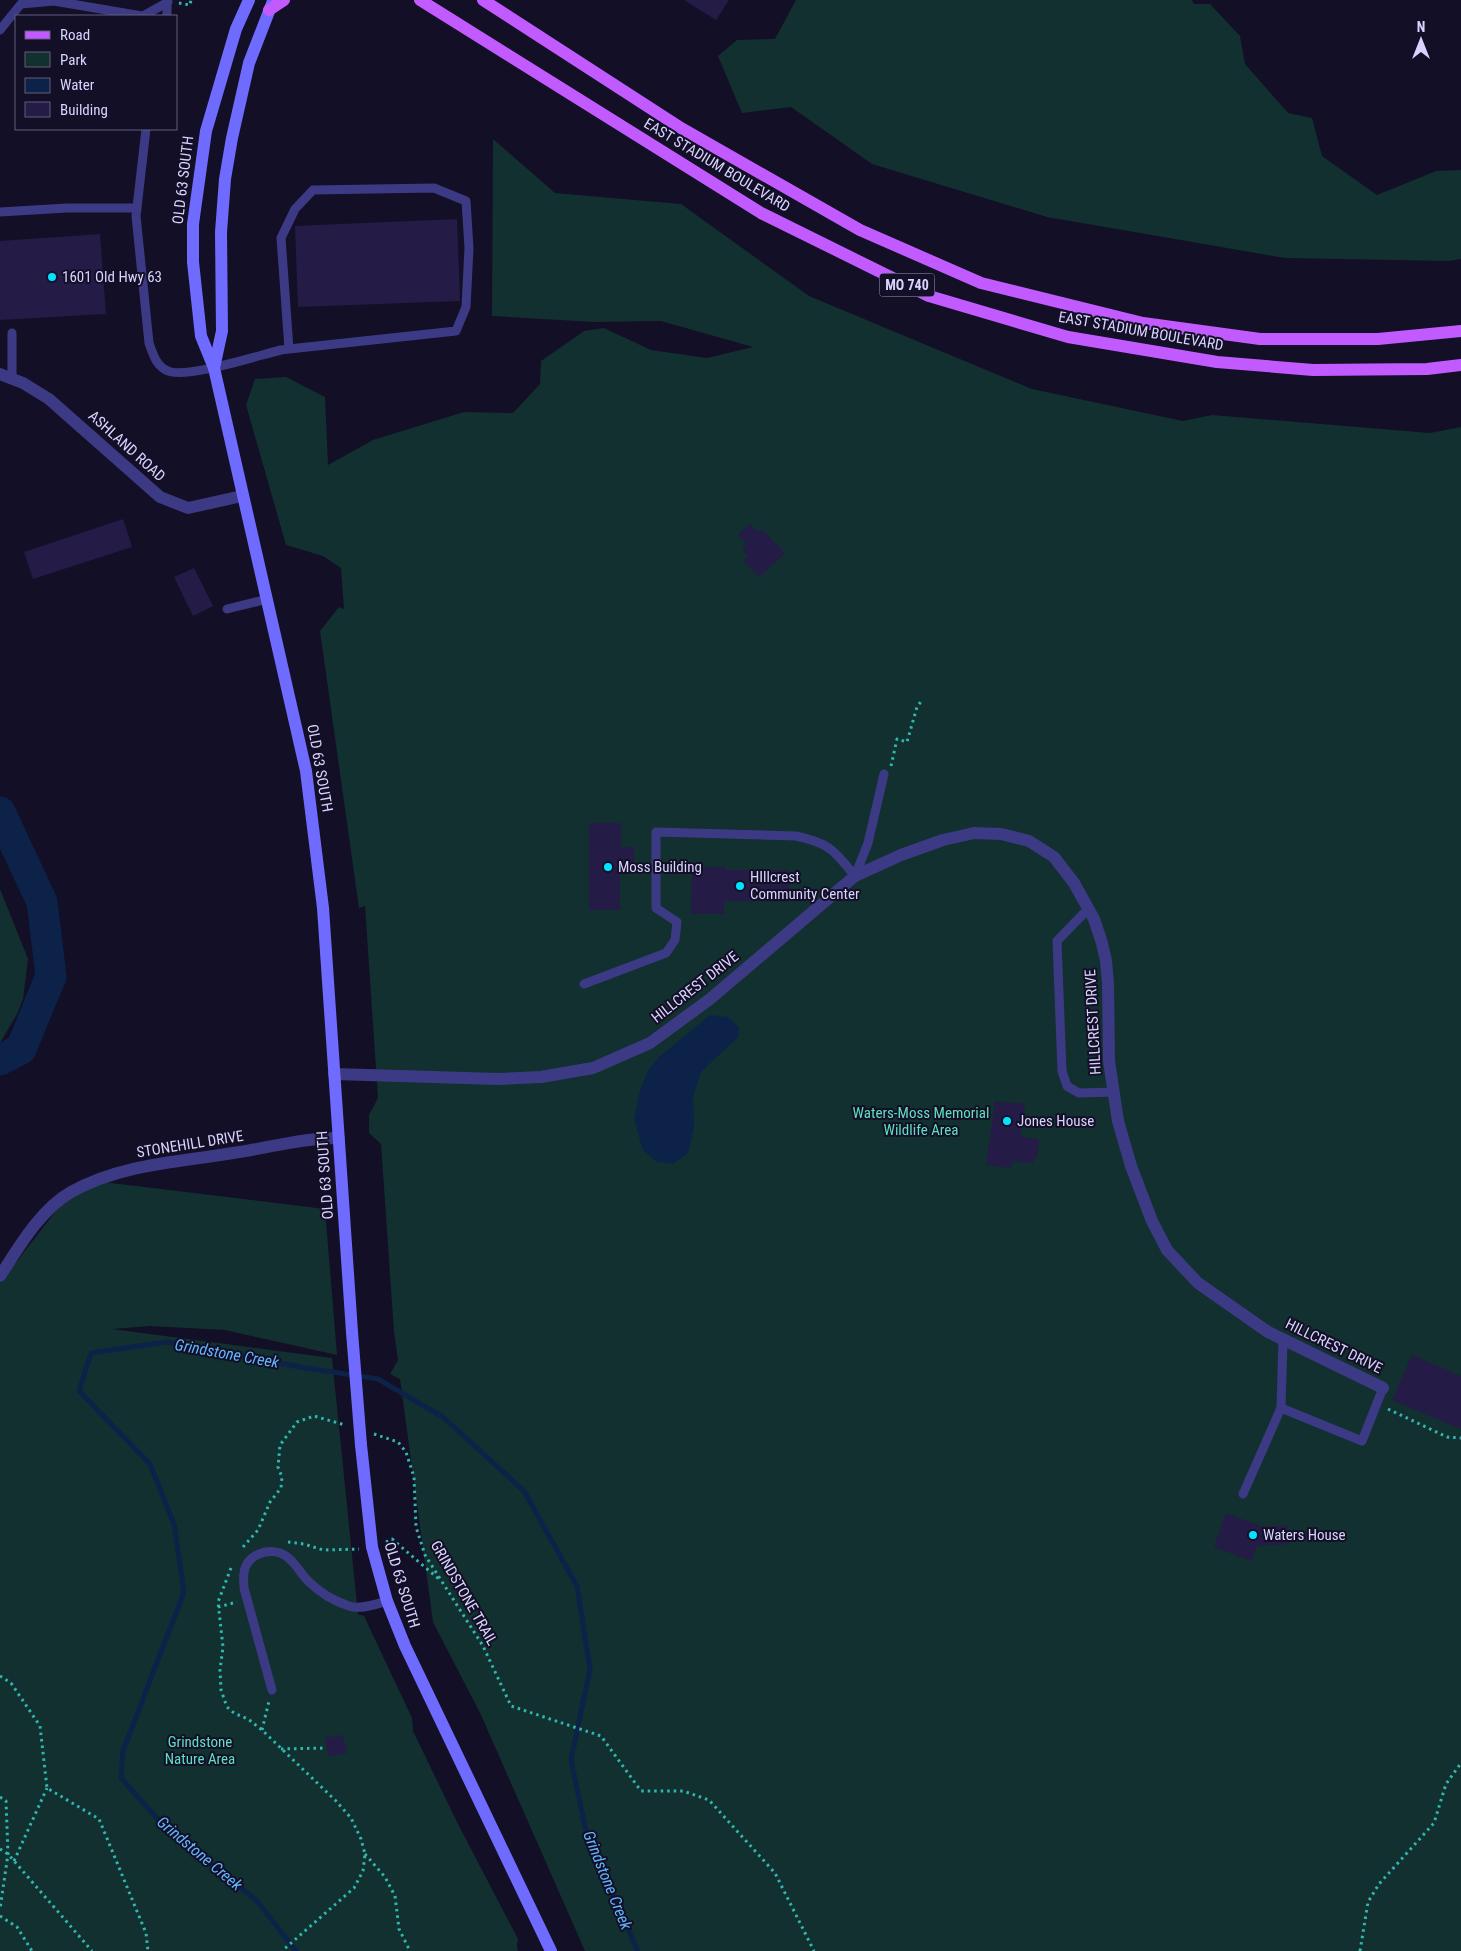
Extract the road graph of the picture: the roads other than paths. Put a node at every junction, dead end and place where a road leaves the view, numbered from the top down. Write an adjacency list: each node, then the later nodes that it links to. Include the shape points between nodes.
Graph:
1 (249, 0): 18 (main road, OLD 63 SOUTH, via 236,29 206,131 193,224 193,262 202,336)
2 (284, 0): 6 (main road)
3 (420, 0): 17 (main road, EAST STADIUM BOULEVARD / MO 740, via 760,213 930,296 1068,337 1217,362 1312,370)
4 (483, 0): 14 (main road, EAST STADIUM BOULEVARD / MO 740, via 680,128 860,230 981,283 1143,323 1260,339 1378,339)
5 (168, 1): 8 (lane); 9 (lane)
6 (271, 5): 18 (main road, OLD 63 SOUTH, via 249,63 226,170 221,232 222,331)
7 (136, 15): 10 (lane, via 54,2 21,4)
8 (144, 15)
9 (167, 15)
10 (0, 30)
11 (146, 130): 12 (lane)
12 (137, 208): 13 (lane); 18 (lane, via 149,343 154,360 168,371)
13 (0, 212)
14 (1461, 331)
15 (12, 333): 20 (lane)
16 (289, 349): 16 (lane, via 456,331 466,307 469,248 466,201 434,188 313,190 294,209 281,238); 18 (lane)
17 (1461, 366)
18 (214, 368): 21 (main road, OLD 63 SOUTH)
19 (0, 374): 20 (street, ASHLAND ROAD)
20 (12, 379): 21 (street, ASHLAND ROAD, via 50,399 160,497 188,508)
21 (242, 496): 22 (main road, OLD 63 SOUTH)
22 (268, 599): 23 (lane); 28 (main road, OLD 63 SOUTH, via 306,772 323,908)
23 (227, 609)
24 (884, 774): 25 (lane, via 868,843)
25 (855, 876): 26 (street, HILLCREST DRIVE, via 942,840 974,833 1002,834 1029,841 1054,857 1074,882); 27 (lane, via 835,852 817,840 796,836 656,832 656,908 677,922 675,940 666,953); 28 (street, HILLCREST DRIVE, via 695,1010 650,1043 593,1068 541,1077 498,1079)
26 (1088, 909): 29 (street, HILLCREST DRIVE, via 1106,961); 29 (lane, via 1057,941 1062,1071 1067,1086 1079,1093)
27 (584, 984)
28 (334, 1074): 30 (main road, OLD 63 SOUTH)
29 (1114, 1092): 32 (street, HILLCREST DRIVE, via 1118,1121 1131,1166 1167,1250 1198,1283)
30 (339, 1138): 31 (street, STONEHILL DRIVE, via 162,1162 102,1178 70,1193 45,1214); 36 (main road, OLD 63 SOUTH, bridge, via 361,1445 372,1547)
31 (0, 1276)
32 (1283, 1340): 33 (street, HILLCREST DRIVE); 34 (lane)
33 (1383, 1388): 34 (lane, via 1362,1442)
34 (1281, 1408): 35 (lane)
35 (1243, 1494)
36 (387, 1601): 37 (lane, via 352,1608 328,1597 281,1553 268,1551 257,1554 244,1571 244,1588); 38 (main road, OLD 63 SOUTH, via 405,1646)
37 (272, 1690)
38 (551, 1951)

